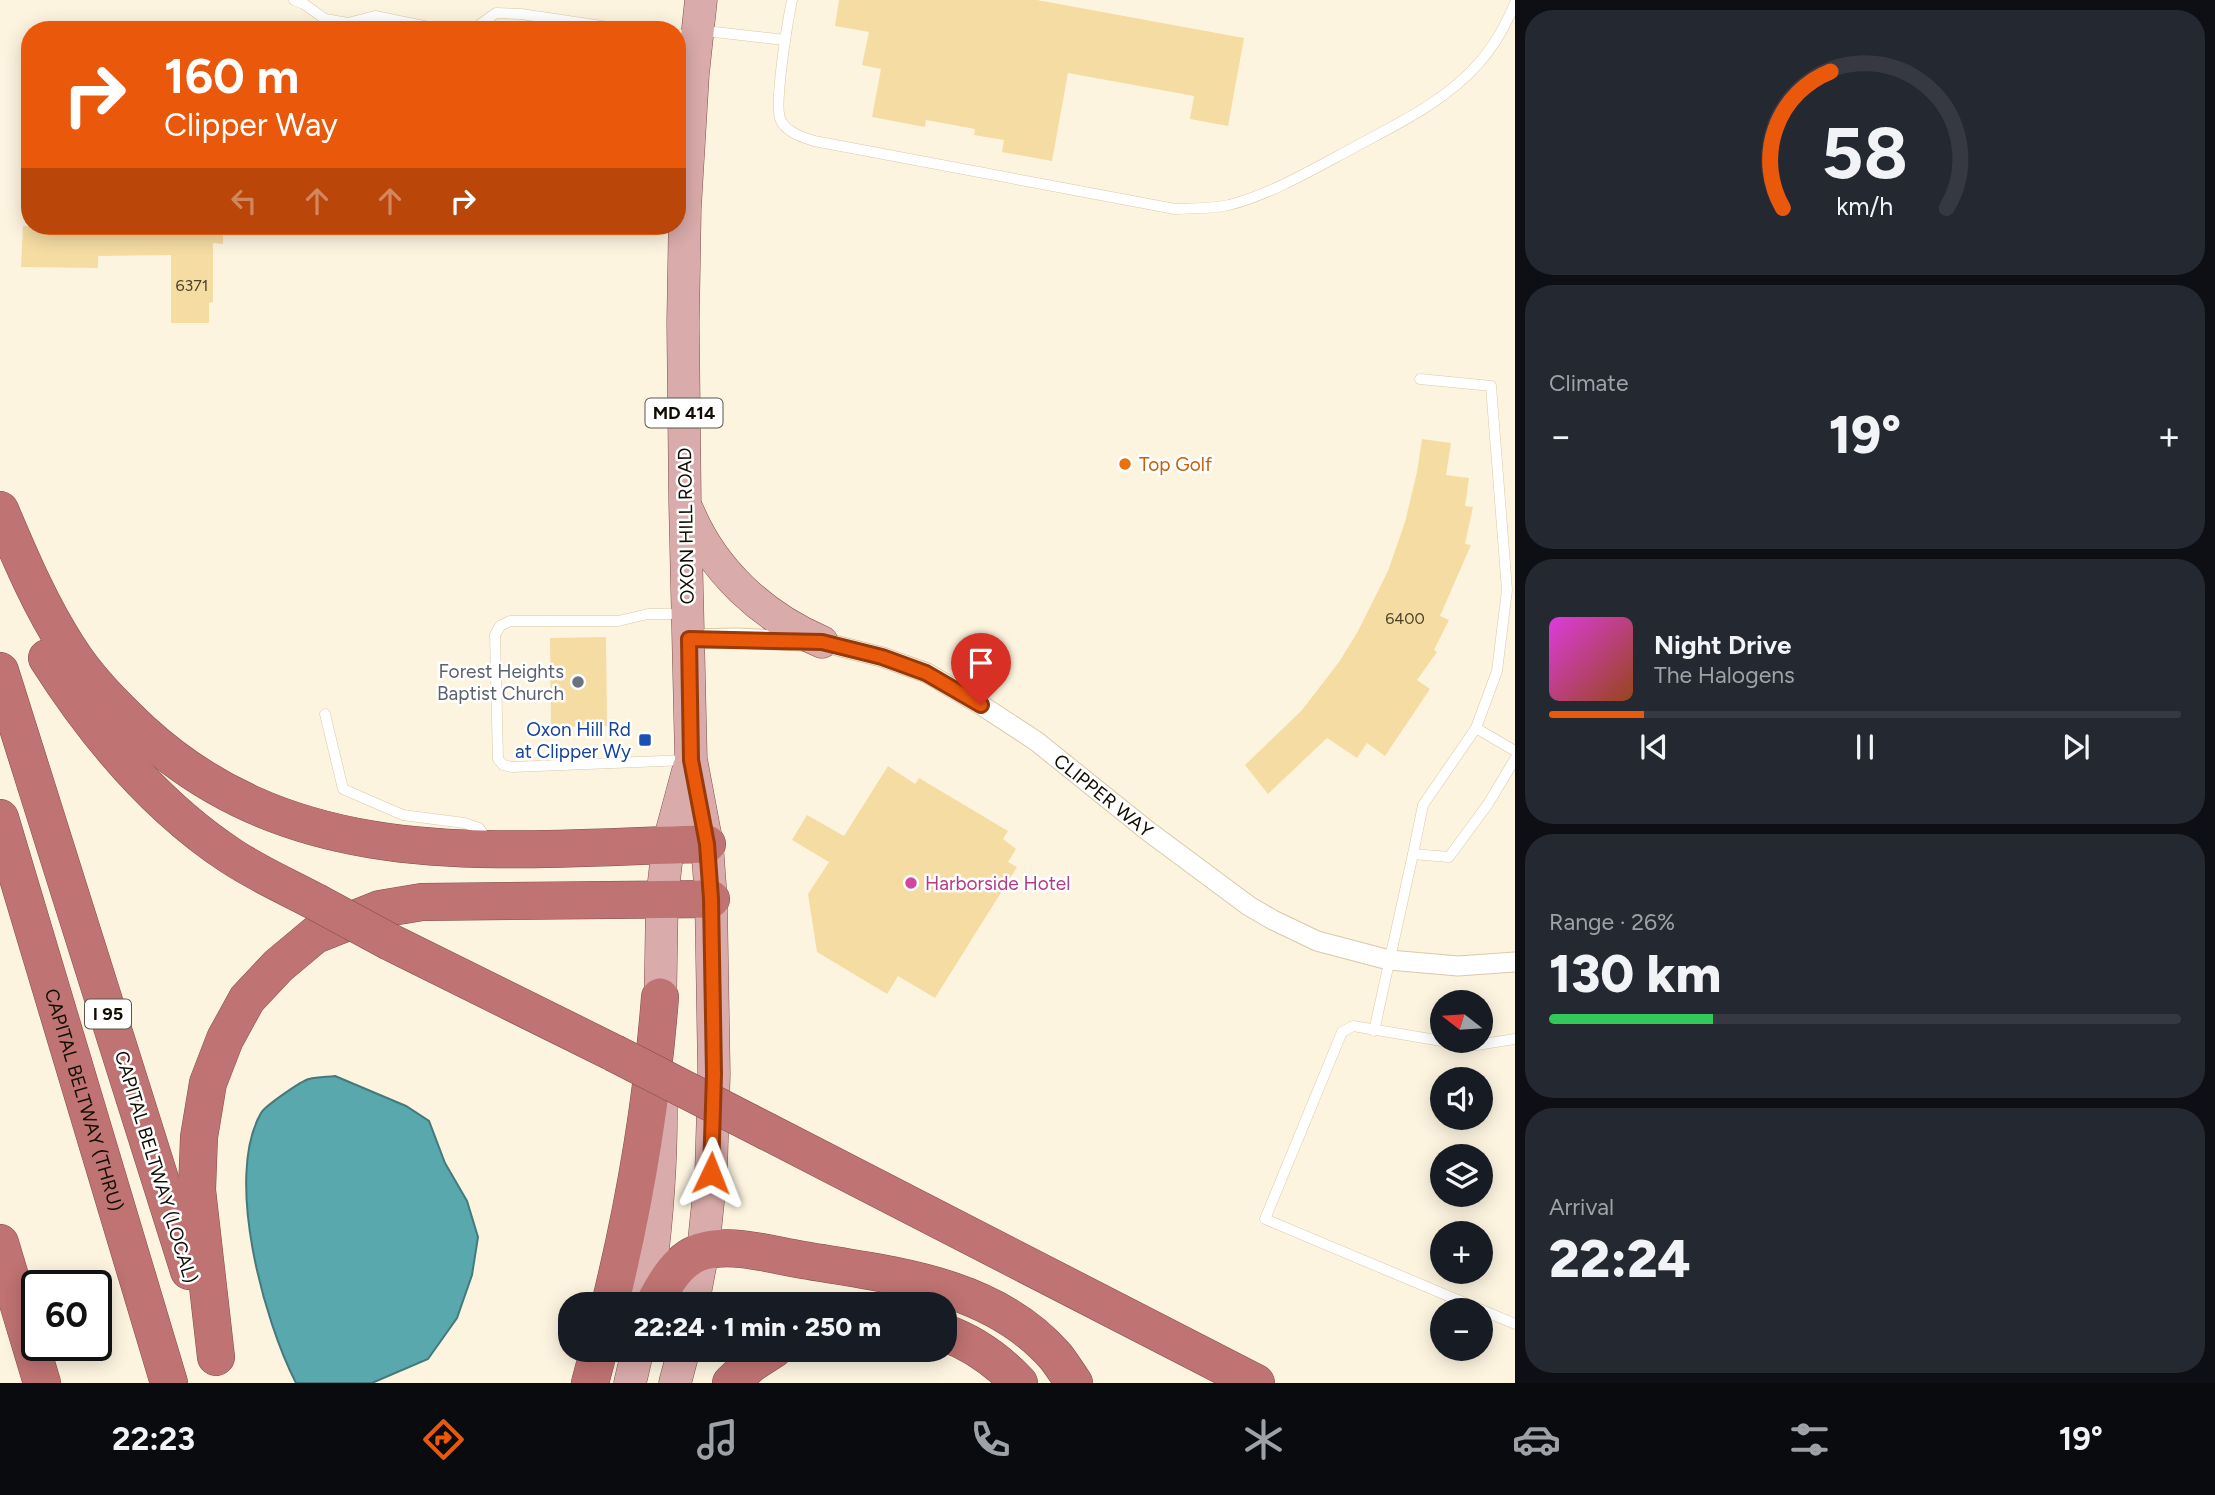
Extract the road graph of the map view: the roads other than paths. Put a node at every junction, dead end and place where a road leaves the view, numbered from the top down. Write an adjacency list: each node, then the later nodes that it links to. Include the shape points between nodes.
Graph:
1 (294, 0): 4 (lane)
2 (792, 0): 10 (lane)
3 (1515, 3): 10 (lane, via 1486,55 1438,99 1318,167 1253,197 1205,208 1143,205 797,135 779,119)
4 (337, 21)
5 (356, 21): 6 (lane, via 375,16)
6 (399, 21)
7 (485, 21): 8 (lane, via 496,13)
8 (568, 21)
9 (692, 22): 10 (lane); 11 (main road, OXON HILL ROAD / MD 414)
10 (785, 40)
11 (686, 181)
12 (685, 235): 14 (main road, OXON HILL ROAD / MD 414)
13 (1420, 379): 21 (lane, via 1491,386 1507,590 1497,671)
14 (685, 503): 17 (main road, OXON HILL ROAD / MD 414); 18 (main road, via 706,544 750,597)
15 (0, 510): 28 (highway, via 33,588 69,650 111,703 164,751 215,786 263,810 317,828 426,848)
16 (0, 532): 60 (highway, bridge, via 17,593 47,659 92,724 139,780 232,857)
17 (689, 626): 18 (street, CLIPPER WAY); 24 (main road, OXON HILL ROAD / MD 414); 24 (lane, via 648,614 618,621 510,621 495,635 498,759 503,765)
18 (822, 642): 32 (street, CLIPPER WAY, via 926,673 1036,741 1249,906 1317,941)
19 (0, 671): 51 (highway, CAPITAL BELTWAY (LOCAL) / I 95)
20 (325, 714): 28 (lane, via 344,789 403,815 479,828)
21 (1476, 729): 22 (lane); 29 (lane, via 1423,805)
22 (1515, 751)
23 (1515, 759): 29 (lane, via 1449,857)
24 (691, 760): 26 (main road, OXON HILL ROAD / MD 414); 27 (main road, OXON HILL ROAD / MD 414)
25 (0, 818): 53 (highway, CAPITAL BELTWAY (THRU) / I 95)
26 (707, 844): 27 (highway); 31 (main road, OXON HILL ROAD / MD 414)
27 (668, 845): 28 (highway); 30 (main road, OXON HILL ROAD / MD 414)
28 (494, 850)
29 (1413, 854): 32 (lane)
30 (662, 899): 31 (highway); 34 (main road, OXON HILL ROAD / MD 414); 51 (highway, via 458,900 380,909 315,935 278,965 247,999 225,1039 208,1083 199,1137 197,1190)
31 (711, 899): 40 (main road, OXON HILL ROAD / MD 414, via 712,1135)
32 (1389, 960): 33 (street, CLIPPER WAY, via 1458,966); 35 (lane)
33 (1515, 962)
34 (660, 997): 41 (highway, via 641,1156); 42 (main road, OXON HILL ROAD / MD 414, via 661,1168)
35 (1374, 1031): 36 (lane); 45 (lane, via 1353,1026 1342,1032 1265,1219)
36 (1430, 1039)
37 (1515, 1039): 38 (lane)
38 (1493, 1042)
39 (0, 1243): 52 (highway)
40 (703, 1251): 43 (highway, via 684,1261); 44 (main road, OXON HILL ROAD / MD 414); 59 (highway, via 743,1250 894,1275 948,1289 1021,1326 1055,1356)
41 (613, 1292)
42 (648, 1292)
43 (661, 1292)
44 (695, 1292)
45 (1515, 1324)
46 (957, 1338): 58 (highway, via 1002,1365)
47 (595, 1362): 54 (highway)
48 (635, 1362): 55 (main road)
49 (681, 1362): 56 (main road)
50 (754, 1362): 57 (highway)
51 (220, 1370)
52 (42, 1383)
53 (169, 1383)
54 (590, 1383)
55 (630, 1383)
56 (675, 1383)
57 (731, 1383)
58 (1018, 1383)
59 (1074, 1383)
60 (1256, 1383)

